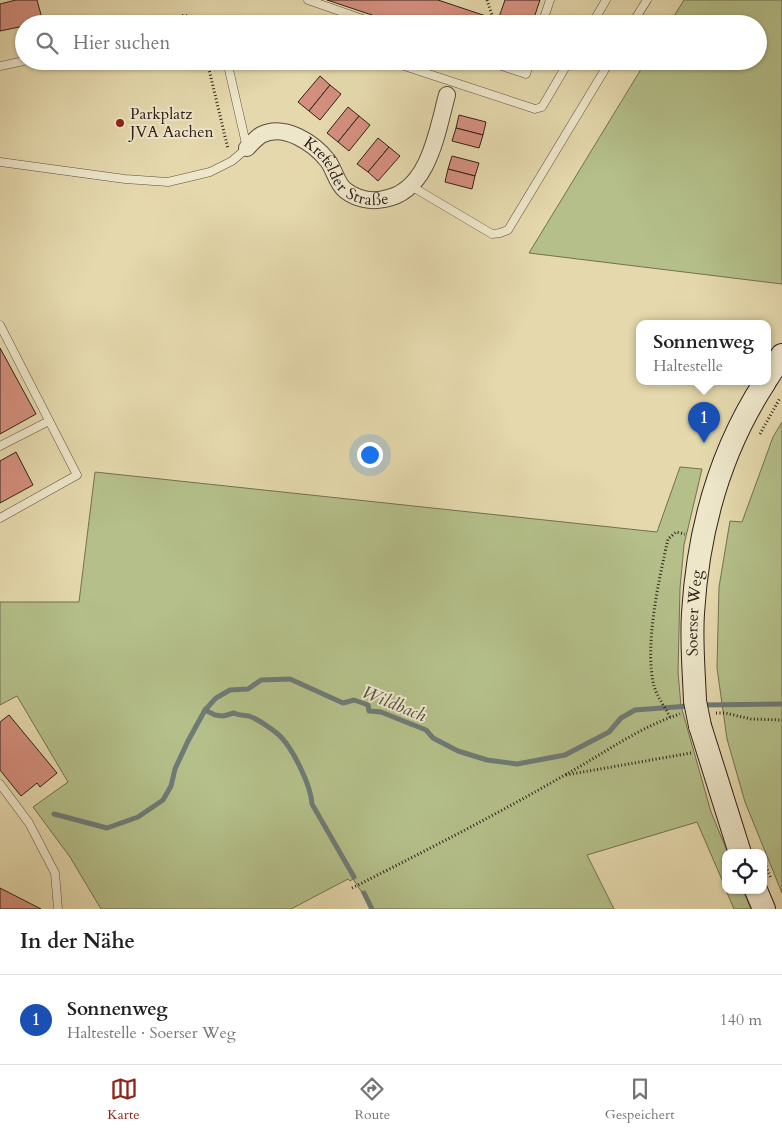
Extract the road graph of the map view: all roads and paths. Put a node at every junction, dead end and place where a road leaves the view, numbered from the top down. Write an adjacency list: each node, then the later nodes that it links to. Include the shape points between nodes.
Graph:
1 (308, 0): 6 (lane)
2 (486, 0): 7 (path)
3 (550, 0): 8 (lane)
4 (606, 0): 9 (lane)
5 (647, 0): 10 (lane)
6 (351, 15)
7 (492, 15)
8 (545, 15)
9 (597, 15)
10 (638, 15)
11 (15, 63): 12 (lane)
12 (0, 66)
13 (209, 70): 22 (path)
14 (230, 70): 21 (lane)
15 (416, 70): 18 (lane, via 535,109 542,107)
16 (514, 70): 17 (lane, via 526,74)
17 (527, 70)
18 (564, 70)
19 (605, 70): 24 (lane, via 508,230 492,234)
20 (447, 95): 24 (street, Krefelder Straße, via 425,169)
21 (247, 148): 22 (lane, Krefelder Straße); 24 (street, Krefelder Straße, via 262,135 278,132 298,136 328,161 344,189 362,199 392,198)
22 (232, 161): 23 (lane, Krefelder Straße, via 210,172 168,182)
23 (0, 162)
24 (412, 186)
25 (0, 325): 30 (lane)
26 (782, 355): 27 (main road)
27 (771, 372)
28 (763, 385): 34 (main road, Soerser Weg, via 727,456)
29 (782, 394): 31 (path)
30 (49, 421): 32 (lane); 33 (lane, via 77,475)
31 (758, 436)
32 (0, 446)
33 (0, 518)
34 (703, 537): 35 (main road, Soerser Weg, via 693,614); 36 (path, via 676,532 668,539 655,606 652,674)
35 (698, 713): 36 (path); 37 (path); 38 (main road, Soerser Weg)
36 (669, 716): 39 (path, via 628,736)
37 (782, 720)
38 (706, 750): 39 (path); 41 (main road, Soerser Weg)
39 (565, 776): 42 (path)
40 (0, 784): 44 (lane, via 30,823 55,873)
41 (739, 849)
42 (352, 888)
43 (758, 894): 45 (main road)
44 (58, 909)
45 (764, 909)

